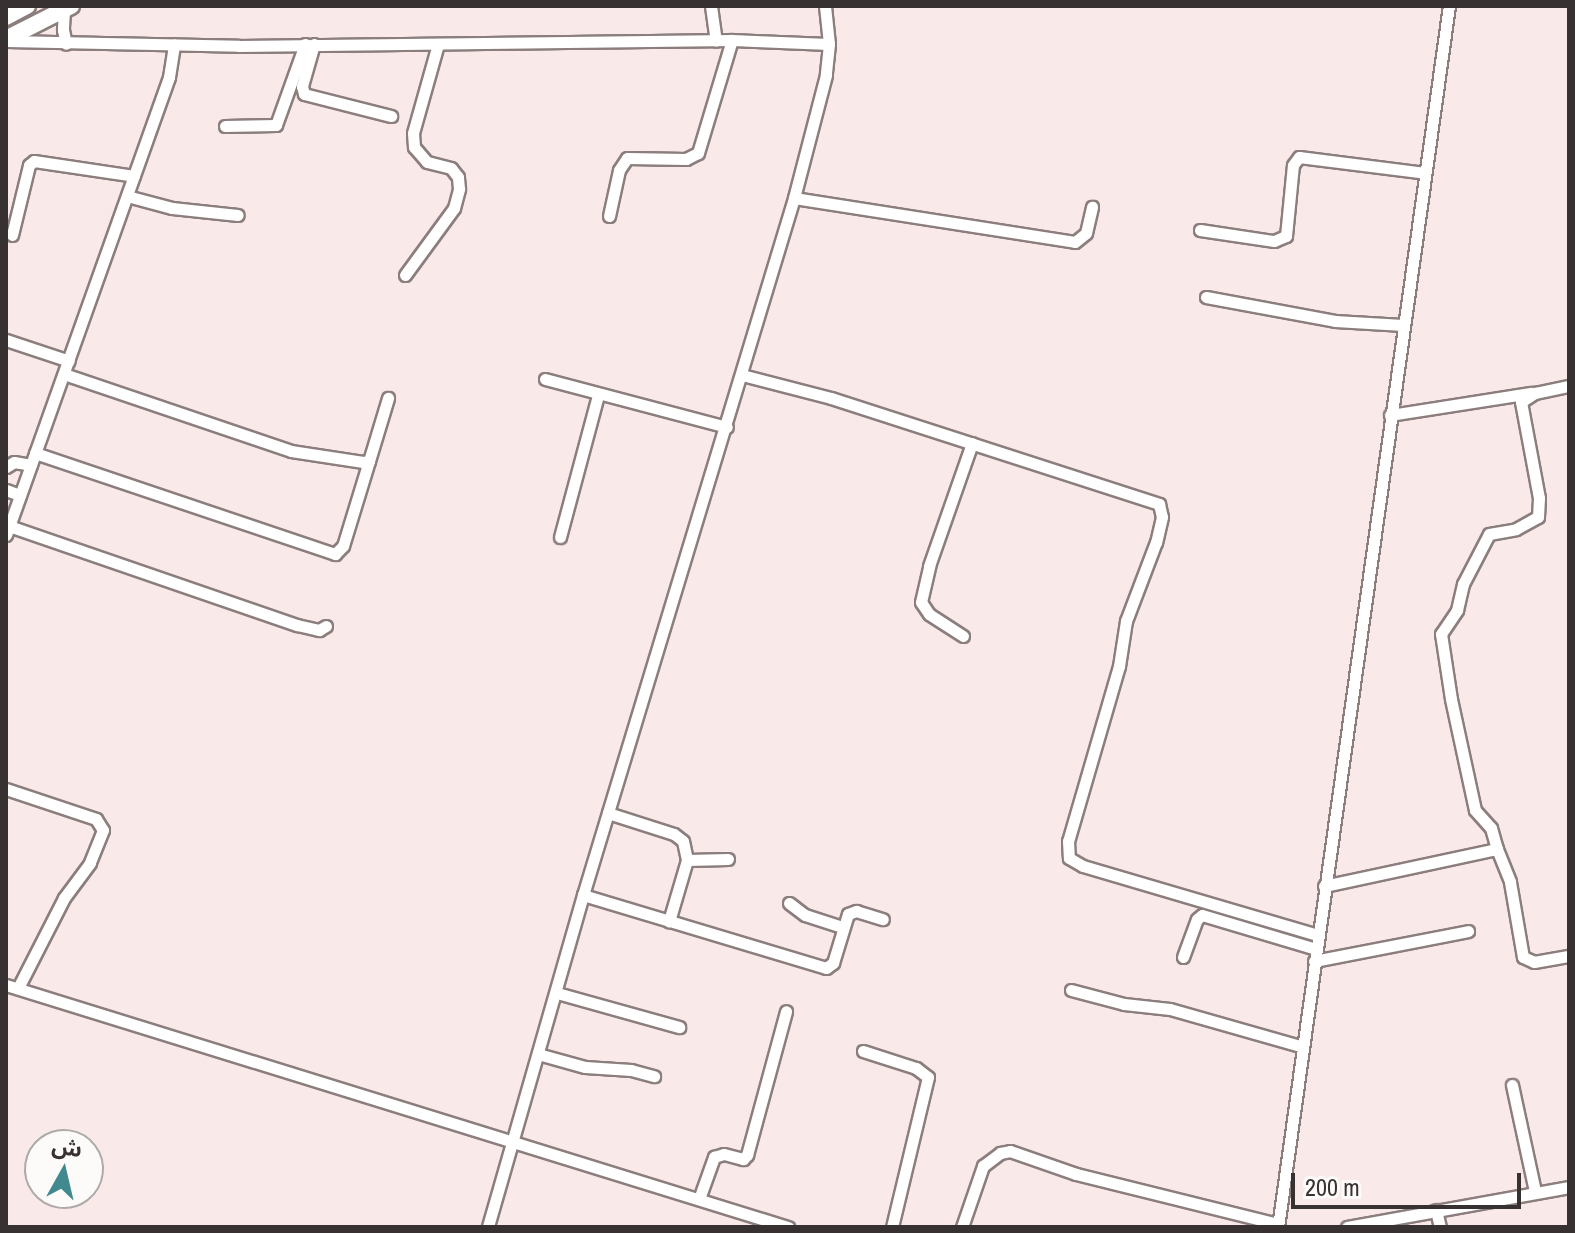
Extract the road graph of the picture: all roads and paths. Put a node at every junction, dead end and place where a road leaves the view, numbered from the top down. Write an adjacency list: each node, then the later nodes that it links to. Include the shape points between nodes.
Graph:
1 (27, 6): 6 (highway)
2 (711, 6): 9 (street)
3 (825, 6): 14 (street)
4 (1449, 6): 17 (street)
5 (68, 8): 7 (highway); 10 (street)
6 (6, 17)
7 (6, 40): 10 (street)
8 (732, 40): 9 (street); 14 (street); 23 (street, via 698,153 686,159 627,158 619,170)
9 (716, 41): 13 (street)
10 (66, 44): 11 (street)
11 (174, 44): 12 (street); 18 (street, via 169,77)
12 (309, 44): 13 (street); 15 (street, via 304,94); 16 (street, via 276,125)
13 (438, 44): 26 (street, via 413,133 414,147 427,162 451,168 459,189 454,208)
14 (829, 44): 20 (street)
15 (391, 116)
16 (225, 126)
17 (1425, 173): 24 (street, via 1299,157 1293,165 1286,236 1274,241); 28 (street)
18 (134, 176): 19 (street); 25 (street, via 34,161)
19 (127, 196): 22 (street, via 172,208); 30 (street)
20 (794, 198): 21 (street, via 1075,242 1086,233); 32 (street)
21 (1092, 207)
22 (238, 215)
23 (609, 216)
24 (1200, 230)
25 (12, 235)
26 (405, 275)
27 (1206, 297): 28 (street, via 1335,321)
28 (1403, 325): 38 (street)
29 (6, 340): 30 (street)
30 (69, 361): 31 (street)
31 (64, 374): 41 (street); 42 (street, via 291,451)
32 (742, 375): 39 (street); 40 (street)
33 (545, 379): 36 (street)
34 (1569, 386): 35 (street)
35 (1535, 393): 38 (street); 52 (street, via 1521,402 1538,517 1516,529 1489,534 1463,584 1457,610 1441,634 1475,810 1491,828)
36 (598, 395): 39 (street); 47 (street)
37 (388, 398): 42 (street)
38 (1390, 415): 55 (street)
39 (727, 427): 51 (street)
40 (972, 443): 49 (street, via 921,602 929,614); 62 (street, via 1147,497 1162,507 1156,542 1126,621 1119,666 1068,841 1069,858)
41 (33, 459): 42 (street, via 335,554 343,546); 43 (street); 45 (street)
42 (369, 461)
43 (6, 467)
44 (6, 490): 45 (street)
45 (20, 495): 46 (street)
46 (8, 530): 48 (street, via 297,625 319,630)
47 (560, 537)
48 (326, 626)
49 (963, 636)
50 (6, 789): 66 (street, via 96,819 103,830 90,863)
51 (608, 813): 54 (street, via 674,834 683,841); 56 (street)
52 (1497, 849): 55 (street); 64 (street, via 1510,882 1523,957 1534,962)
53 (728, 859): 54 (street)
54 (687, 860): 59 (street)
55 (1324, 886): 62 (street)
56 (583, 895): 59 (street); 68 (street)
57 (789, 903): 60 (street, via 805,915)
58 (883, 919): 60 (street, via 851,912)
59 (669, 921): 60 (street, via 826,968 833,963)
60 (842, 927)
61 (1468, 931): 63 (street)
62 (1317, 935): 63 (street)
63 (1315, 955): 65 (street, via 1202,915); 71 (street)
64 (1569, 956)
65 (1183, 957)
66 (12, 987): 76 (street)
67 (1071, 990): 71 (street, via 1170,1009)
68 (557, 993): 70 (street); 73 (street)
69 (786, 1011): 79 (street, via 747,1155 714,1157)
70 (679, 1027)
71 (1303, 1047): 82 (street)
72 (863, 1051): 85 (street, via 928,1077)
73 (538, 1054): 74 (street, via 585,1067); 76 (street)
74 (654, 1076)
75 (1512, 1085): 78 (street)
76 (513, 1139): 79 (street); 83 (street)
77 (1569, 1187): 78 (street)
78 (1535, 1191): 80 (street)
79 (699, 1199): 84 (street)
80 (1436, 1210): 81 (street); 88 (street)
81 (1376, 1225): 87 (street)
82 (1278, 1226): 86 (street, via 1076,1174 1010,1151 983,1166)
83 (488, 1227)
84 (788, 1227)
85 (892, 1227)
86 (962, 1227)
87 (1347, 1227)
88 (1440, 1227)

